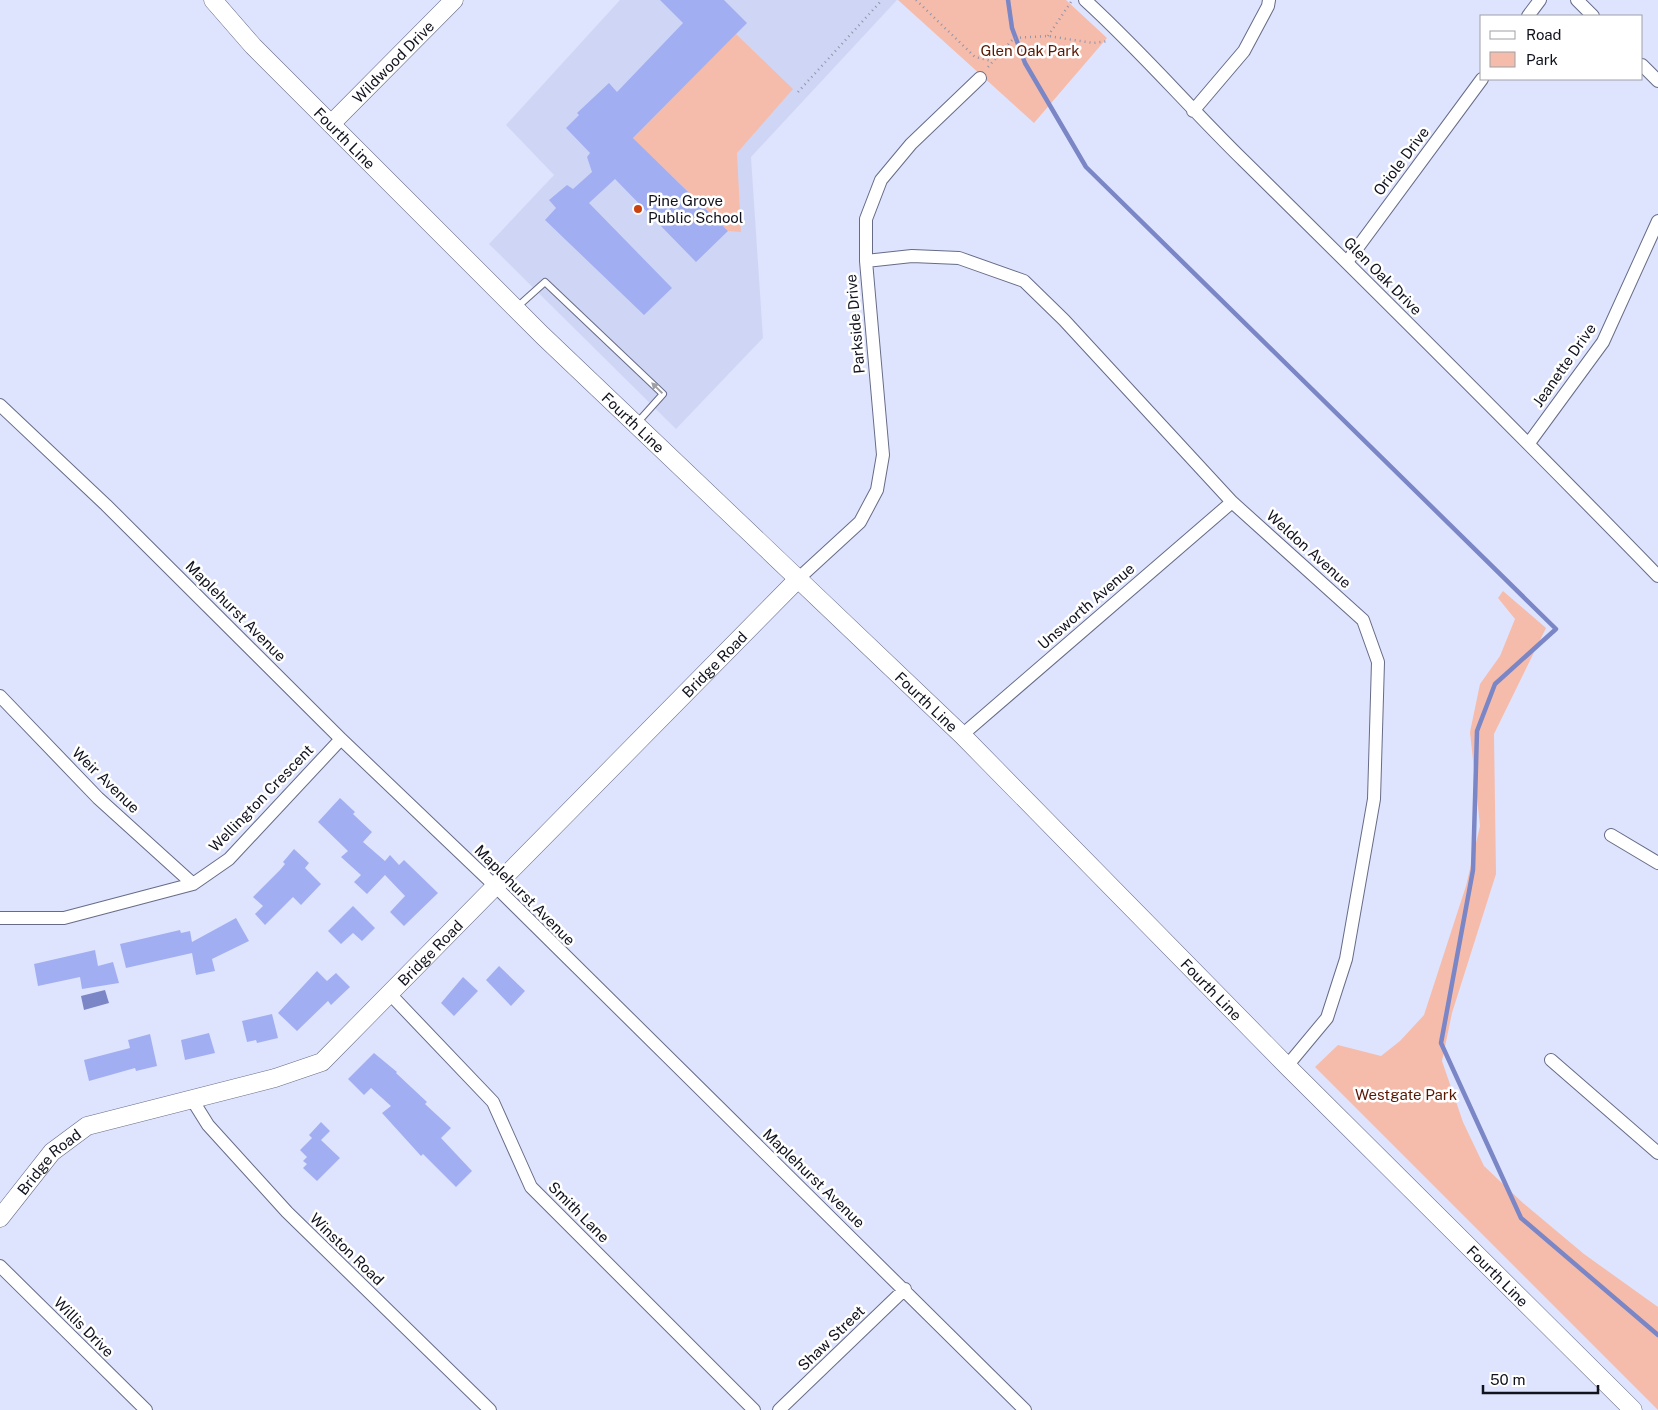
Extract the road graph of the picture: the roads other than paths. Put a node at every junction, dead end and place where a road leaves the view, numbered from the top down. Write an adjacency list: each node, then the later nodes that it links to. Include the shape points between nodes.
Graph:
1 (454, 0): 14 (street, Wildwood Drive)
2 (1085, 0): 13 (street, Glen Oak Drive, via 1128,39)
3 (1269, 0): 13 (street, via 1244,51)
4 (1540, 0): 7 (street)
5 (1577, 0): 8 (street)
6 (216, 1): 14 (street, Fourth Line, via 253,46)
7 (1529, 15)
8 (1592, 15)
9 (1643, 65): 12 (street)
10 (980, 78): 16 (street, Parkside Drive, via 911,144 881,180 866,219)
11 (1481, 80): 17 (street, Oriole Drive)
12 (1658, 81)
13 (1194, 111): 17 (street, Glen Oak Drive)
14 (331, 124): 18 (street, Fourth Line)
15 (1658, 221): 21 (street, Jeanette Drive, via 1603,342)
16 (866, 261): 22 (street, Weldon Avenue, via 912,256 959,258 1024,281); 24 (street, Parkside Drive, via 883,455 877,490 860,522)
17 (1346, 262): 21 (street, Glen Oak Drive)
18 (516, 309): 20 (street, Fourth Line); 20 (lane, one-way to 18, via 663,394 544,282)
19 (0, 405): 27 (street, Maplehurst Avenue, via 106,505)
20 (636, 424): 24 (street, Fourth Line)
21 (1529, 443): 23 (street, Glen Oak Drive)
22 (1232, 502): 26 (street, Unsworth Avenue); 35 (street, Weldon Avenue, via 1363,620 1378,662 1374,799 1346,959 1327,1018)
23 (1658, 576)
24 (799, 578): 26 (street, Fourth Line); 31 (street, Bridge Road)
25 (0, 696): 30 (street, Weir Avenue, via 98,798)
26 (962, 735): 35 (street, Fourth Line)
27 (341, 739): 30 (street, Wellington Crescent, via 229,859); 31 (street, Maplehurst Avenue)
28 (1611, 835): 29 (street)
29 (1658, 863)
30 (193, 884): 32 (street, Wellington Crescent, via 64,918)
31 (494, 885): 33 (street, Bridge Road); 40 (street, Maplehurst Avenue)
32 (0, 918)
33 (390, 994): 36 (street, Bridge Road, via 322,1062); 44 (street, Smith Lane, via 493,1102 531,1187)
34 (1551, 1060): 37 (street)
35 (1287, 1066): 47 (street, Fourth Line)
36 (193, 1101): 38 (street, Bridge Road, via 87,1126 52,1152); 43 (street, Winston Road, via 208,1125 287,1212)
37 (1658, 1153)
38 (0, 1218)
39 (0, 1266): 41 (street, Willis Drive)
40 (905, 1289): 45 (street, Shaw Street); 46 (street, Maplehurst Avenue)
41 (131, 1405): 42 (street, Willis Drive)
42 (146, 1410)
43 (490, 1410)
44 (754, 1410)
45 (779, 1410)
46 (1026, 1410)
47 (1633, 1410)

